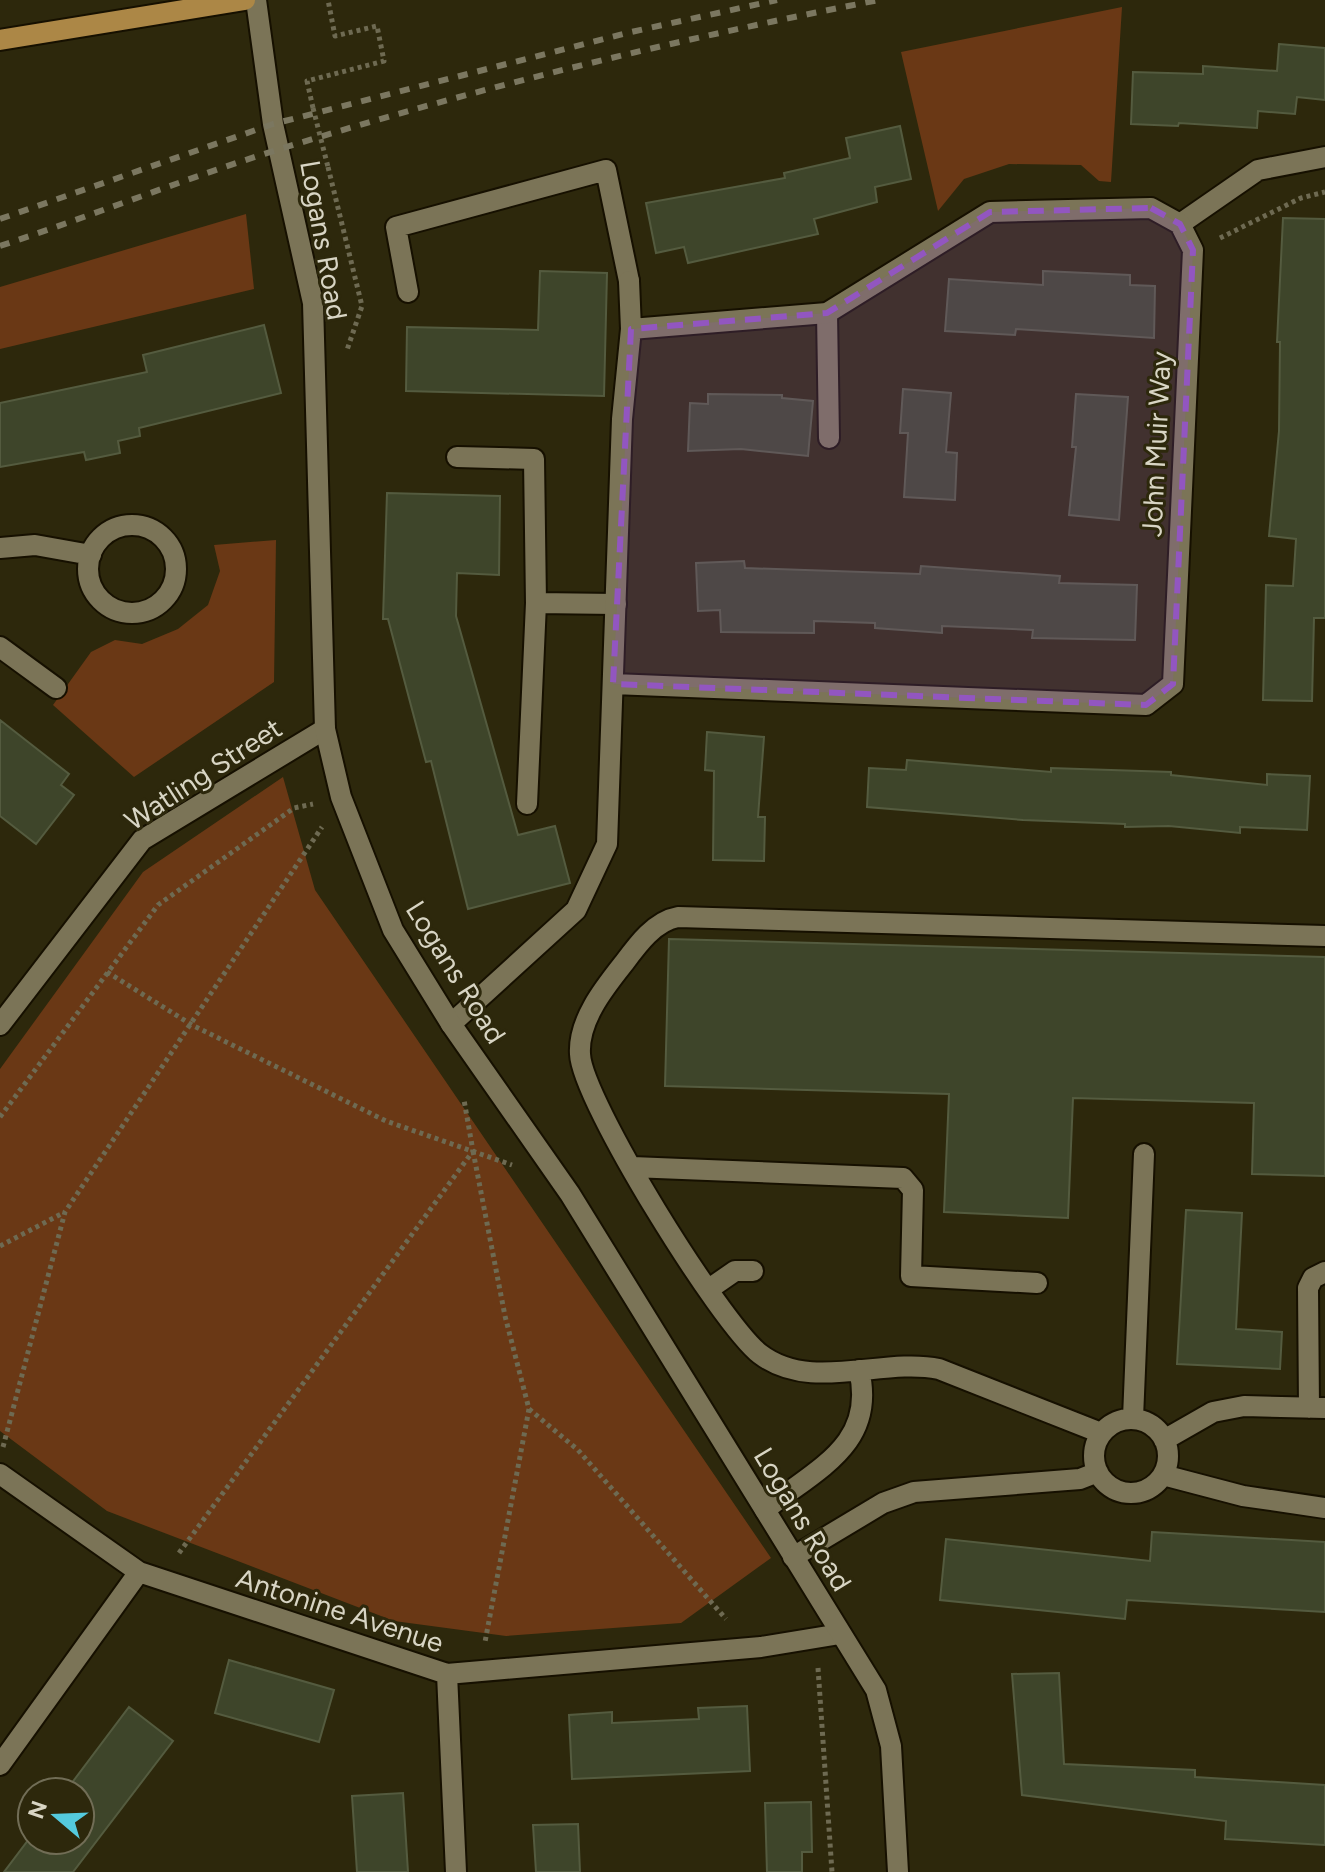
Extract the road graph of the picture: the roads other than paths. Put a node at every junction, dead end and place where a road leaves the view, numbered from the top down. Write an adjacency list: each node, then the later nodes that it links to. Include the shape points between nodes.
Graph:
1 (245, 0): 3 (main road)
2 (256, 0): 18 (street, Logans Road, via 273,124 313,303)
3 (0, 40)
4 (1325, 157): 5 (street, via 1258,170)
5 (1180, 224): 7 (street, via 1151,208 990,212); 16 (street, John Muir Way, via 1193,250 1173,684 1146,705)
6 (408, 292): 8 (street, via 396,227 606,170 629,281)
7 (827, 313): 8 (street); 9 (street)
8 (631, 329): 14 (street, via 622,419)
9 (829, 438)
10 (457, 457): 13 (street, via 534,459)
11 (0, 548): 12 (street, via 35,545)
12 (91, 555): 12 (street, via 88,568 95,594 116,610 130,613 155,607 174,583 173,553 153,530 139,525 109,531)
13 (536, 603): 14 (street); 19 (street)
14 (616, 604): 16 (street)
15 (0, 647): 17 (street)
16 (613, 684): 21 (street, via 607,844 601,858 576,910)
17 (56, 688)
18 (325, 729): 21 (street, Logans Road, via 341,797 393,930); 22 (street, Watling Street, via 142,840)
19 (527, 804)
20 (1325, 936): 24 (street, via 671,918 650,932 606,986 580,1042 591,1094)
21 (451, 1024): 38 (street, Logans Road, via 570,1194)
22 (0, 1025)
23 (1144, 1154): 31 (street)
24 (632, 1167): 27 (street, via 903,1178 913,1190 911,1276); 28 (street)
25 (753, 1271): 28 (street, via 735,1271)
26 (1325, 1272): 30 (street, via 1308,1288)
27 (1037, 1283)
28 (709, 1289): 29 (street, via 760,1354 811,1372)
29 (859, 1370): 32 (street, via 917,1364 939,1369); 38 (street, via 864,1405 855,1435)
30 (1317, 1408): 33 (street, via 1244,1406 1213,1412)
31 (1133, 1418): 32 (street); 33 (street, via 1157,1430)
32 (1101, 1433): 34 (street, via 1094,1457)
33 (1164, 1440): 36 (street, via 1168,1464)
34 (1098, 1472): 36 (street, via 1111,1488 1133,1493 1156,1484); 39 (street, via 1080,1479 914,1492 883,1503)
35 (0, 1474): 40 (street, Antonine Avenue)
36 (1163, 1475): 37 (street, via 1243,1496)
37 (1325, 1508)
38 (765, 1510): 39 (street, Logans Road)
39 (793, 1557): 41 (street, Logans Road)
40 (139, 1572): 42 (street, Antonine Avenue); 43 (street)
41 (840, 1634): 42 (street, Antonine Avenue, via 761,1647); 45 (street, Logans Road, via 876,1690 891,1746)
42 (447, 1674): 44 (street)
43 (0, 1765)
44 (456, 1872)
45 (898, 1872)

